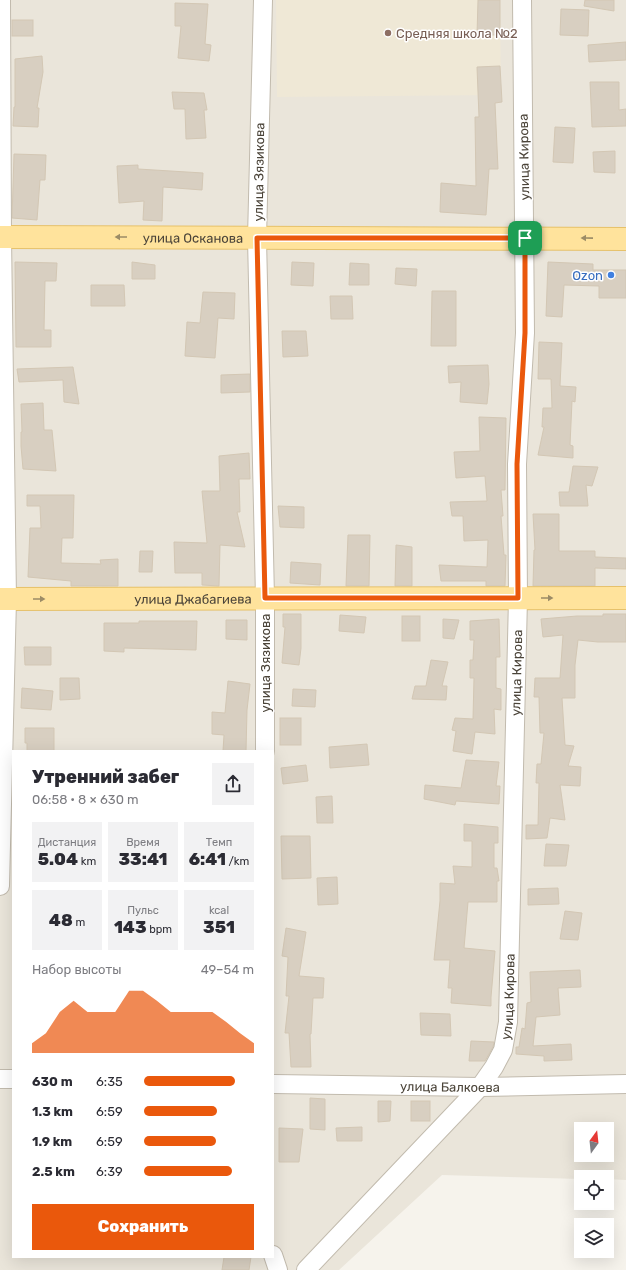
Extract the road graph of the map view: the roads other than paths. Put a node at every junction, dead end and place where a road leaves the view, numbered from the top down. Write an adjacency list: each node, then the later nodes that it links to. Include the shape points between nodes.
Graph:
1 (1, 0): 4 (street)
2 (263, 0): 5 (street, улица Зязикова)
3 (522, 0): 6 (street, улица Кирова)
4 (1, 237): 5 (main road, улица Осканова, one-way to 4); 11 (street)
5 (257, 238): 6 (main road, улица Осканова); 8 (street, улица Зязикова)
6 (525, 238): 7 (main road, улица Осканова, one-way to 6); 9 (street, улица Кирова, via 525,333 517,464)
7 (626, 239)
8 (265, 598): 9 (main road, улица Джабагиева); 11 (main road, улица Джабагиева, one-way to 8); 12 (street, улица Зязикова)
9 (518, 598): 10 (main road, улица Джабагиева, one-way to 10); 18 (street, улица Кирова, via 508,1022 503,1050)
10 (626, 598)
11 (3, 599): 13 (street)
12 (265, 750)
13 (0, 886)
14 (0, 1079): 15 (street)
15 (12, 1079)
16 (274, 1084): 18 (street, улица Балкоева)
17 (626, 1084): 18 (street, улица Балкоева)
18 (480, 1087): 21 (street, улица Кирова)
19 (274, 1258): 20 (street)
20 (278, 1270)
21 (306, 1270)

